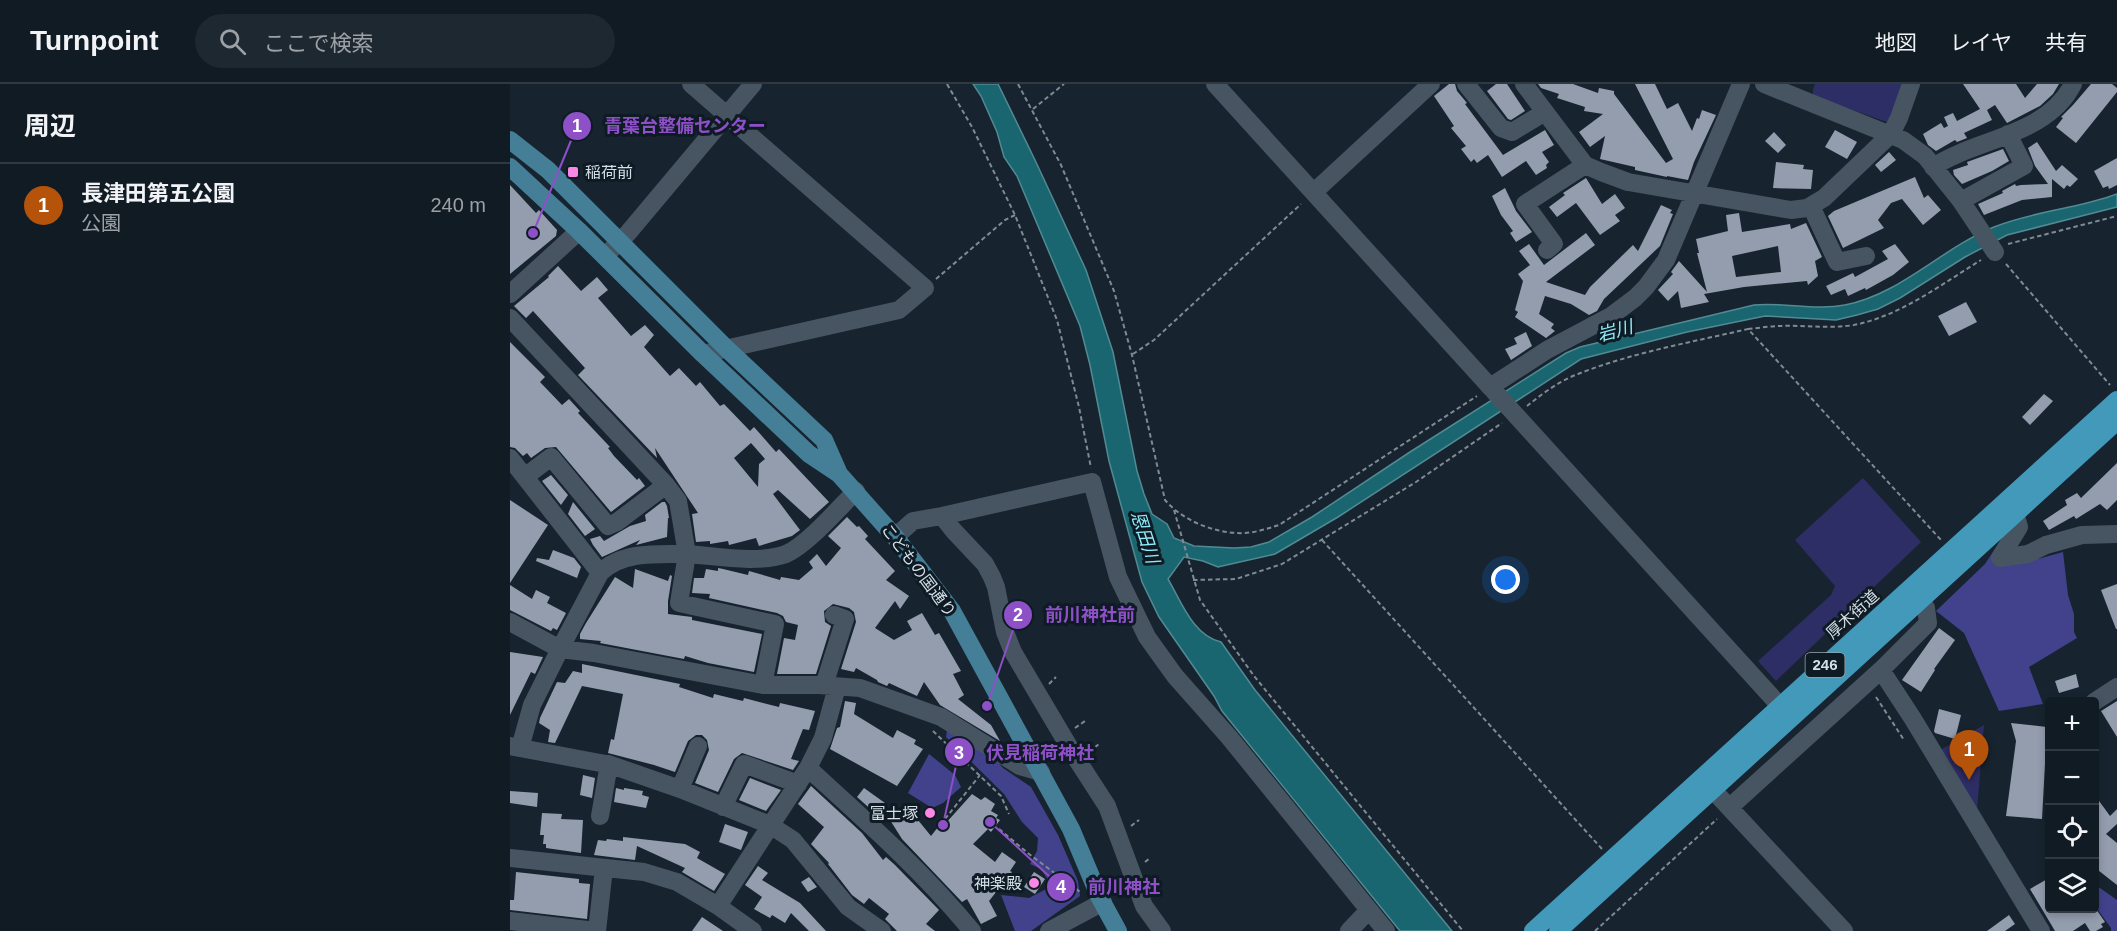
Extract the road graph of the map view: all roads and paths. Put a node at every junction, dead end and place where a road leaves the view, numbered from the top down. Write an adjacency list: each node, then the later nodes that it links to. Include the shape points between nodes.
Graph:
1 (691, 84): 17 (street)
2 (753, 84): 17 (street)
3 (947, 84): 28 (path)
4 (1018, 84): 15 (path)
5 (1064, 84): 15 (path)
6 (1215, 84): 24 (street)
7 (1431, 84): 24 (street)
8 (1466, 84): 16 (street, via 1502,128 1512,132)
9 (1524, 84): 16 (street)
10 (1741, 84): 25 (street)
11 (1764, 84): 14 (street)
12 (1911, 84): 18 (street)
13 (2073, 84): 19 (street, via 2052,111)
14 (1801, 91): 18 (street)
15 (1033, 109): 42 (path, via 1110,281)
16 (1545, 112): 21 (street)
17 (726, 114): 31 (street); 36 (street)
18 (1891, 134): 23 (street, via 1925,156); 27 (street)
19 (2008, 134): 23 (street); 26 (street, via 2024,166)
20 (510, 140): 31 (main road, こどもの国通り, via 548,170)
21 (1584, 165): 25 (street, via 1628,182); 32 (street, via 1525,204)
22 (510, 167): 30 (main road, こどもの国通り)
23 (1933, 167): 26 (street)
24 (1314, 192): 42 (path, via 1154,340); 43 (street)
25 (1693, 194): 27 (street, via 1791,210); 43 (street, via 1666,260 1635,298 1611,316 1547,350)
26 (1961, 201): 33 (street)
27 (1811, 206): 35 (street, via 1837,262)
28 (1015, 215): 36 (path, via 1005,219); 50 (path, via 1057,320 1080,407)
29 (2117, 216): 33 (path, via 2007,244)
30 (579, 231): 34 (main road, こどもの国通り); 37 (street)
31 (619, 241): 34 (street); 40 (main road, こどもの国通り)
32 (1554, 245)
33 (1995, 251): 39 (path, via 1880,317 1853,325); 44 (path)
34 (605, 256): 41 (main road, こどもの国通り)
35 (1866, 256)
36 (925, 288): 40 (street, via 899,310)
37 (510, 294)
38 (510, 318): 51 (street)
39 (1748, 329): 45 (path, via 1652,351 1577,374); 59 (path)
40 (727, 349): 41 (street); 48 (main road, こどもの国通り, via 824,440)
41 (703, 354): 48 (main road, こどもの国通り, via 809,454)
42 (1132, 355): 53 (path, via 1166,500)
43 (1492, 390): 45 (street); 53 (path, via 1279,525 1238,534 1194,522)
44 (2113, 392): 59 (highway, 厚木街道 / 246)
45 (1511, 412): 58 (path, via 1416,482); 73 (street)
46 (2117, 421): 54 (highway, 246)
47 (510, 458): 49 (street)
48 (839, 474): 52 (main road, こどもの国通り)
49 (526, 476): 51 (street, via 551,457 608,526); 61 (street)
50 (1092, 482): 55 (street); 98 (street, via 1118,577 1148,637 1175,676 1292,813)
51 (666, 485): 60 (street, via 678,501)
52 (856, 491): 57 (main road, こどもの国通り); 60 (street, via 786,554 762,558)
53 (1174, 510): 62 (path)
54 (2015, 513): 56 (street, via 2019,527 2000,558 2028,554 2082,536); 63 (highway, 246)
55 (942, 516): 57 (street, via 913,521); 107 (street, via 985,564 996,587 1013,652 1107,806 1144,906)
56 (2117, 534)
57 (895, 537): 80 (main road, こどもの国通り, via 952,611)
58 (1322, 540): 62 (path, via 1282,564 1246,577); 93 (path)
59 (1951, 551): 73 (highway, 厚木街道 / 246)
60 (687, 554): 61 (street, via 632,557 609,564); 69 (street, via 679,603 776,624)
61 (600, 573): 66 (street)
62 (1193, 580): 110 (path, via 1200,600 1254,676)
63 (1920, 600): 67 (street, via 1926,608 1928,623); 84 (highway, 246)
64 (843, 613): 70 (street, via 826,679)
65 (510, 622): 66 (street)
66 (560, 649): 69 (street); 77 (street)
67 (1881, 670): 68 (street); 115 (street)
68 (1866, 682): 75 (path); 86 (street)
69 (763, 685): 70 (street)
70 (832, 686): 74 (street, via 860,688); 79 (street, via 834,694 824,738)
71 (2116, 690): 72 (street)
72 (2099, 699)
73 (1780, 706): 93 (highway, 厚木街道 / 246)
74 (923, 710): 80 (street, via 1020,766); 81 (path, via 924,722)
75 (1904, 740)
76 (698, 746): 83 (street)
77 (515, 747): 78 (street)
78 (609, 764): 83 (street); 88 (street)
79 (808, 768): 82 (street); 104 (street, via 907,860)
80 (1041, 772): 96 (main road, こどもの国通り)
81 (980, 775): 87 (path, via 1001,796); 89 (path)
82 (798, 784): 85 (street, via 744,764); 90 (street)
83 (680, 789): 85 (street)
84 (1712, 789): 86 (street); 112 (highway, 246)
85 (723, 807): 90 (street)
86 (1730, 807): 113 (path); 114 (street)
87 (1009, 814)
88 (600, 816)
89 (945, 819)
90 (770, 825): 97 (street); 103 (street, via 793,840 848,908)
91 (999, 829): 95 (path)
92 (510, 858): 94 (street)
93 (1612, 860): 111 (highway, 厚木街道 / 246)
94 (604, 868): 97 (street, via 644,872 677,882); 101 (street)
95 (1077, 890)
96 (1103, 902): 105 (street); 106 (main road, こどもの国通り)
97 (717, 906): 102 (street)
98 (1368, 911): 108 (street); 109 (street)
99 (510, 921): 100 (street)
100 (528, 927): 101 (street)
101 (597, 931)
102 (753, 931)
103 (882, 931)
104 (972, 931)
105 (1049, 931)
106 (1118, 931)
107 (1162, 931)
108 (1348, 931)
109 (1386, 931)
110 (1463, 931)
111 (1533, 931)
112 (1558, 931)
113 (1595, 931)
114 (1844, 931)
115 (2041, 931)

